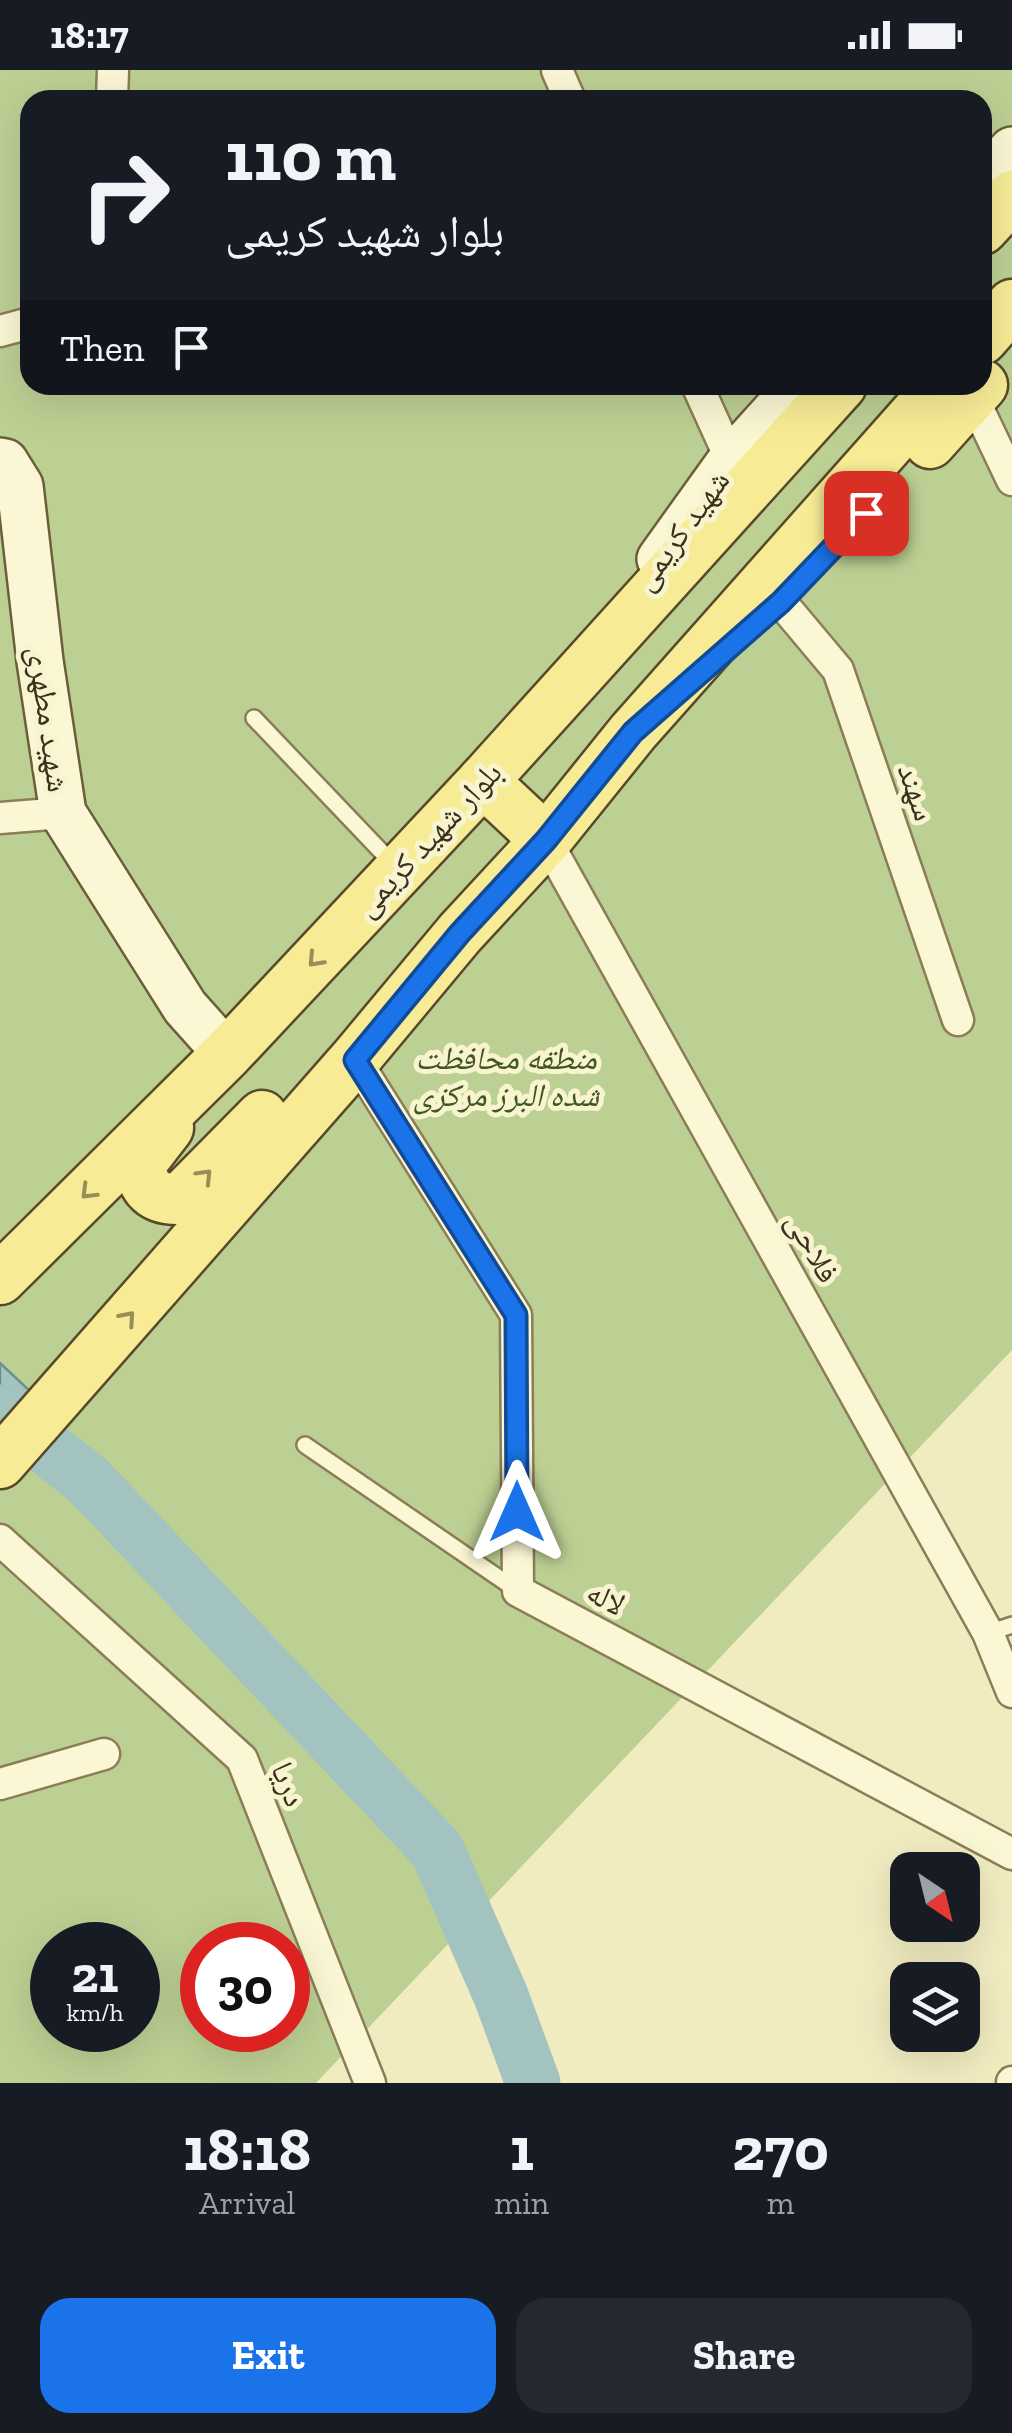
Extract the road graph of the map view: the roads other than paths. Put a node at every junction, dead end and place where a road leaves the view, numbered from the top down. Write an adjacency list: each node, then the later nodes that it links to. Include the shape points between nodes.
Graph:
1 (1012, 150): 2 (street)
2 (992, 171)
3 (1012, 196): 4 (main road)
4 (992, 218)
5 (1012, 305): 6 (main road)
6 (992, 327)
7 (1012, 352): 8 (main road)
8 (992, 369)
9 (702, 395): 16 (street)
10 (789, 395): 16 (street, شهید کریمی)
11 (833, 395): 19 (main road, بلوار شهید کریمی)
12 (962, 395): 21 (main road)
13 (963, 395): 18 (main road)
14 (972, 395): 17 (street)
15 (2, 454): 23 (street, شهید مطهری, via 20,486)
16 (731, 460): 19 (street, شهید کریمی)
17 (1012, 480)
18 (781, 602): 21 (main road); 28 (street, سهند, via 838,670)
19 (572, 683): 22 (main road, بلوار شهید کریمی)
20 (254, 718): 26 (lane)
21 (633, 732): 25 (main road)
22 (483, 780): 25 (main road); 26 (main road, بلوار شهید کریمی)
23 (63, 813): 24 (street); 29 (street, شهید مطهری, via 185,1006)
24 (0, 818)
25 (546, 840): 27 (main road); 36 (street, فلاحی)
26 (398, 870): 29 (main road, بلوار شهید کریمی, one-way to 29)
27 (424, 975): 29 (main road, one-way to 27, via 140,1163 150,1192 164,1200 192,1190 379,992); 30 (main road)
28 (958, 1020)
29 (228, 1054): 31 (main road, بلوار شهید کریمی, one-way to 31)
30 (355, 1060): 33 (main road, one-way to 30); 35 (street, via 516,1315)
31 (2, 1273)
32 (306, 1445): 35 (lane)
33 (0, 1462)
34 (0, 1540): 41 (street, دریا, via 242,1759)
35 (518, 1591): 40 (street, لاله)
36 (1000, 1629): 37 (street, فلاحی)
37 (1012, 1692)
38 (104, 1754): 39 (street)
39 (0, 1784)
40 (1012, 1854)
41 (370, 2083)

